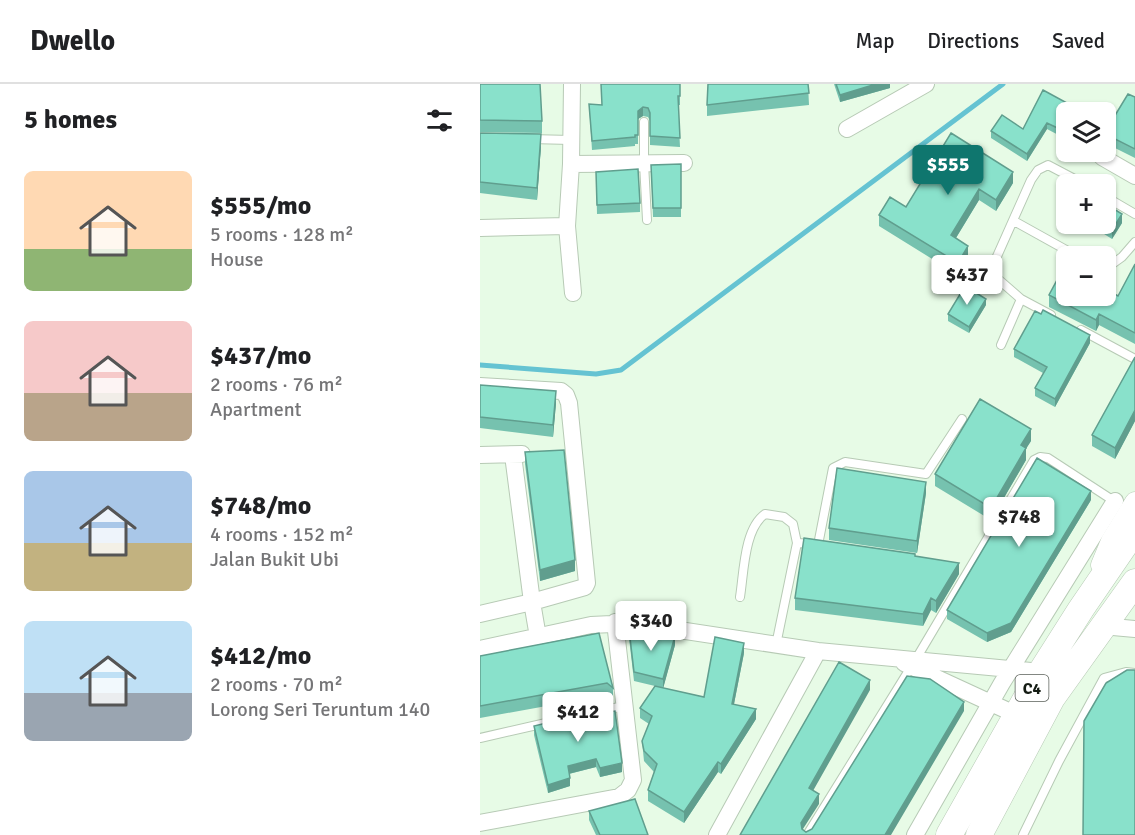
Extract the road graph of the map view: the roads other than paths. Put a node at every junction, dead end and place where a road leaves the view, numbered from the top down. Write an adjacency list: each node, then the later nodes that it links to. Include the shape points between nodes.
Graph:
1 (572, 84): 6 (street)
2 (926, 84): 4 (street)
3 (644, 122): 8 (lane)
4 (847, 129)
5 (526, 139): 6 (lane)
6 (571, 140): 10 (street)
7 (1111, 162): 12 (street)
8 (644, 163): 9 (street); 10 (street); 15 (lane)
9 (684, 163)
10 (571, 164): 17 (street)
11 (1065, 174): 16 (lane, via 1048,165 1038,170)
12 (1135, 176)
13 (1116, 203): 14 (lane)
14 (1135, 214)
15 (647, 220)
16 (1014, 221): 20 (lane); 23 (lane, via 990,272)
17 (567, 226): 18 (street); 22 (street)
18 (480, 228)
19 (1135, 242): 21 (lane)
20 (1059, 246)
21 (1116, 261)
22 (573, 293)
23 (1021, 299): 24 (lane); 26 (lane)
24 (1063, 321)
25 (1073, 326): 27 (lane)
26 (1001, 345)
27 (1135, 358)
28 (480, 386): 30 (street, via 561,391 569,403)
29 (962, 419): 37 (lane, via 926,474 845,462 833,468)
30 (574, 451): 31 (street); 43 (street, via 588,583)
31 (555, 452)
32 (534, 453): 34 (street)
33 (480, 455): 34 (street)
34 (513, 455): 43 (street)
35 (1128, 518): 40 (lane, via 1048,458 1040,457 1034,460); 44 (main road, C4); 44 (street, C4, via 1112,541); 54 (street)
36 (797, 543): 37 (lane); 42 (lane, via 793,524 784,517 765,514 757,520 751,531); 50 (lane)
37 (818, 544): 38 (lane)
38 (830, 546)
39 (959, 565): 40 (lane)
40 (971, 567): 53 (lane)
41 (1132, 588): 47 (main road, C4)
42 (740, 597)
43 (532, 602): 45 (street); 49 (street)
44 (1081, 609): 55 (main road, C4)
45 (480, 614)
46 (615, 622): 49 (street); 50 (street); 58 (street)
47 (1102, 626): 48 (street); 66 (main road, C4, via 1052,698)
48 (1135, 629)
49 (538, 637): 51 (street)
50 (776, 645): 52 (street)
51 (480, 649)
52 (818, 651): 53 (street); 62 (street)
53 (914, 662): 54 (street); 57 (street); 63 (lane)
54 (1011, 669): 55 (street); 57 (street)
55 (1041, 672): 59 (main road, C4)
56 (1135, 673): 67 (lane, via 1104,678)
57 (991, 702): 59 (street); 64 (street)
58 (624, 706): 60 (lane); 61 (street, via 633,780 628,790 619,797)
59 (1017, 715): 65 (main road, C4)
60 (480, 738)
61 (480, 823)
62 (717, 835)
63 (807, 835)
64 (915, 835)
65 (950, 835)
66 (979, 835)
67 (1023, 835)

